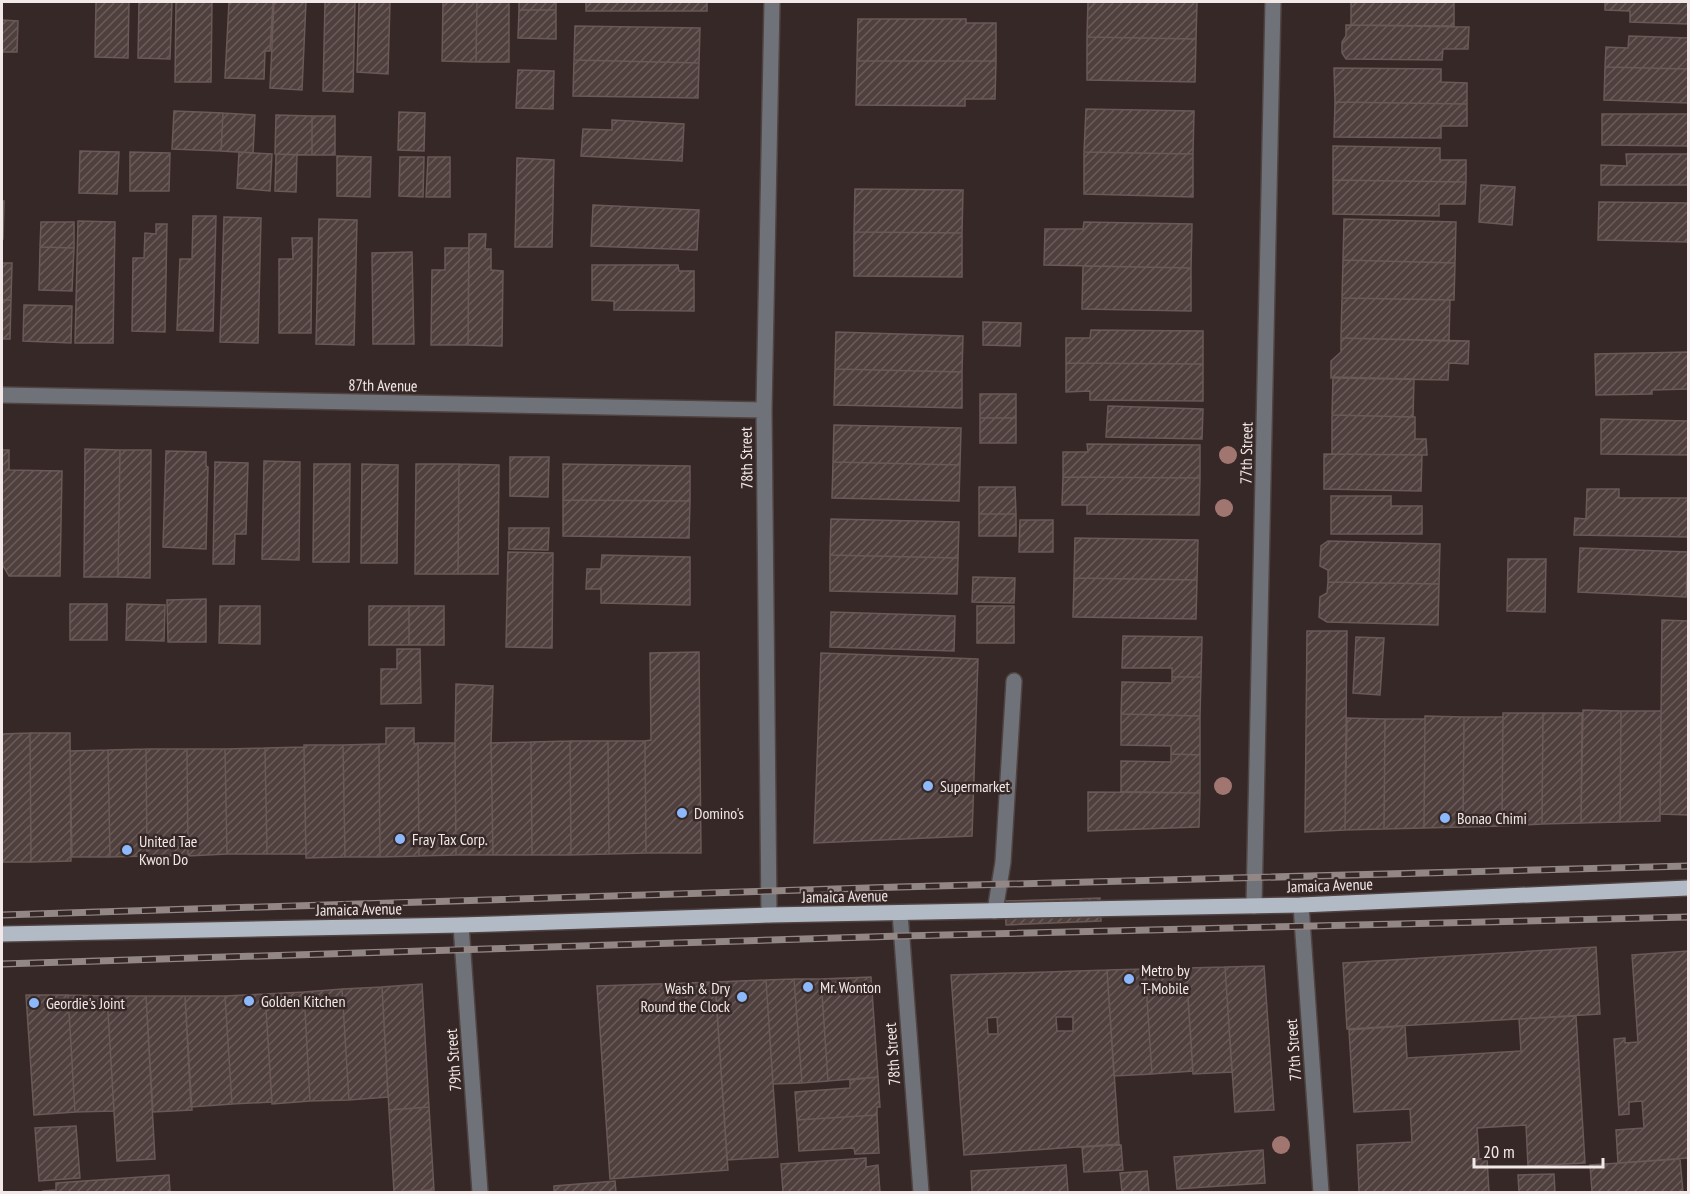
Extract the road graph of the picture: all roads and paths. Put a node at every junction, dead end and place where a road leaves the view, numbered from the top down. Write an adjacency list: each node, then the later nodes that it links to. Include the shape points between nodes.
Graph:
1 (772, 2): 4 (street, 78th Street)
2 (1273, 2): 8 (street, 77th Street)
3 (2, 395): 4 (street, 87th Avenue)
4 (764, 410): 11 (street, 78th Street)
5 (1014, 681): 9 (street, via 1004,862)
6 (1689, 888): 7 (main road, Jamaica Avenue)
7 (1301, 905): 8 (main road, Jamaica Avenue); 16 (street, 77th Street)
8 (1254, 906): 9 (main road, Jamaica Avenue)
9 (995, 911): 10 (main road, Jamaica Avenue)
10 (900, 913): 11 (main road, Jamaica Avenue); 15 (street, 78th Street)
11 (769, 915): 12 (main road, Jamaica Avenue)
12 (461, 925): 13 (main road, Jamaica Avenue); 14 (street, 79th Street)
13 (2, 934)
14 (480, 1192)
15 (921, 1192)
16 (1321, 1192)

